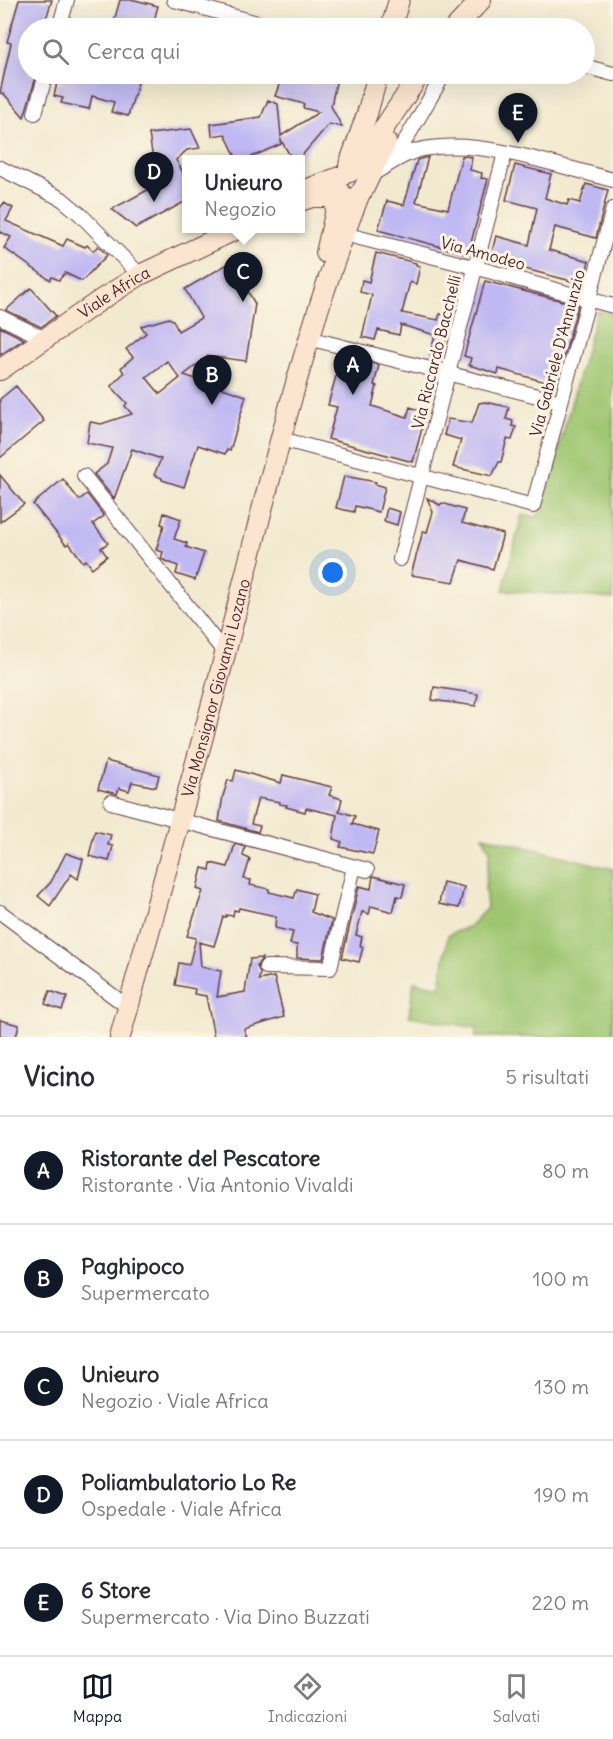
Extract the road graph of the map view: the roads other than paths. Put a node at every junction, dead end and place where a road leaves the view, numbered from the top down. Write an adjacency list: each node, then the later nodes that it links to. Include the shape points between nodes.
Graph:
1 (67, 0): 5 (street)
2 (174, 0): 6 (street)
3 (399, 0): 7 (main road)
4 (482, 0): 8 (main road)
5 (62, 18)
6 (240, 18)
7 (394, 18)
8 (465, 18)
9 (595, 69): 10 (street)
10 (613, 74)
11 (43, 84): 15 (street)
12 (375, 84): 20 (main road)
13 (413, 84): 20 (main road, via 392,130)
14 (438, 84): 17 (street)
15 (35, 113)
16 (505, 153): 17 (street, via 463,147 429,148); 19 (street); 27 (street, Via Riccardo Bacchelli)
17 (394, 160): 20 (street)
18 (0, 168): 28 (street, via 62,199)
19 (613, 180)
20 (350, 185): 21 (main road); 22 (main road); 25 (main road, Via Monsignor Giovanni Lozano)
21 (305, 191)
22 (305, 199)
23 (305, 208): 25 (main road, via 326,213)
24 (613, 209): 29 (street, Via Gabriele D'Annunzio)
25 (338, 230): 27 (street, Via Amodeo); 32 (main road, Via Monsignor Giovanni Lozano)
26 (229, 233): 28 (main road, Viale Africa)
27 (474, 267): 29 (street, Via Amodeo); 35 (street, Via Riccardo Bacchelli)
28 (140, 275): 33 (main road, Viale Africa)
29 (589, 300): 30 (street, Via Amodeo); 36 (street, Via Gabriele D'Annunzio)
30 (613, 306)
31 (0, 317): 33 (street)
32 (308, 338): 35 (street); 37 (main road, Via Monsignor Giovanni Lozano)
33 (45, 339): 34 (main road, Viale Africa)
34 (0, 370)
35 (448, 372): 36 (street); 39 (street, Via Riccardo Bacchelli)
36 (561, 402): 39 (street, Via Gabriele D'Annunzio, via 533,506)
37 (280, 439): 39 (street); 41 (main road, Via Monsignor Giovanni Lozano)
38 (84, 476): 41 (street)
39 (421, 476): 40 (street, Via Riccardo Bacchelli)
40 (400, 560)
41 (225, 653): 43 (main road, Via Monsignor Giovanni Lozano)
42 (111, 802): 43 (street)
43 (180, 820): 45 (street, via 360,868 330,968); 46 (main road, Via Monsignor Giovanni Lozano)
44 (0, 912): 46 (street)
45 (266, 967)
46 (128, 1007): 47 (main road, Via Monsignor Giovanni Lozano)
47 (120, 1037)

